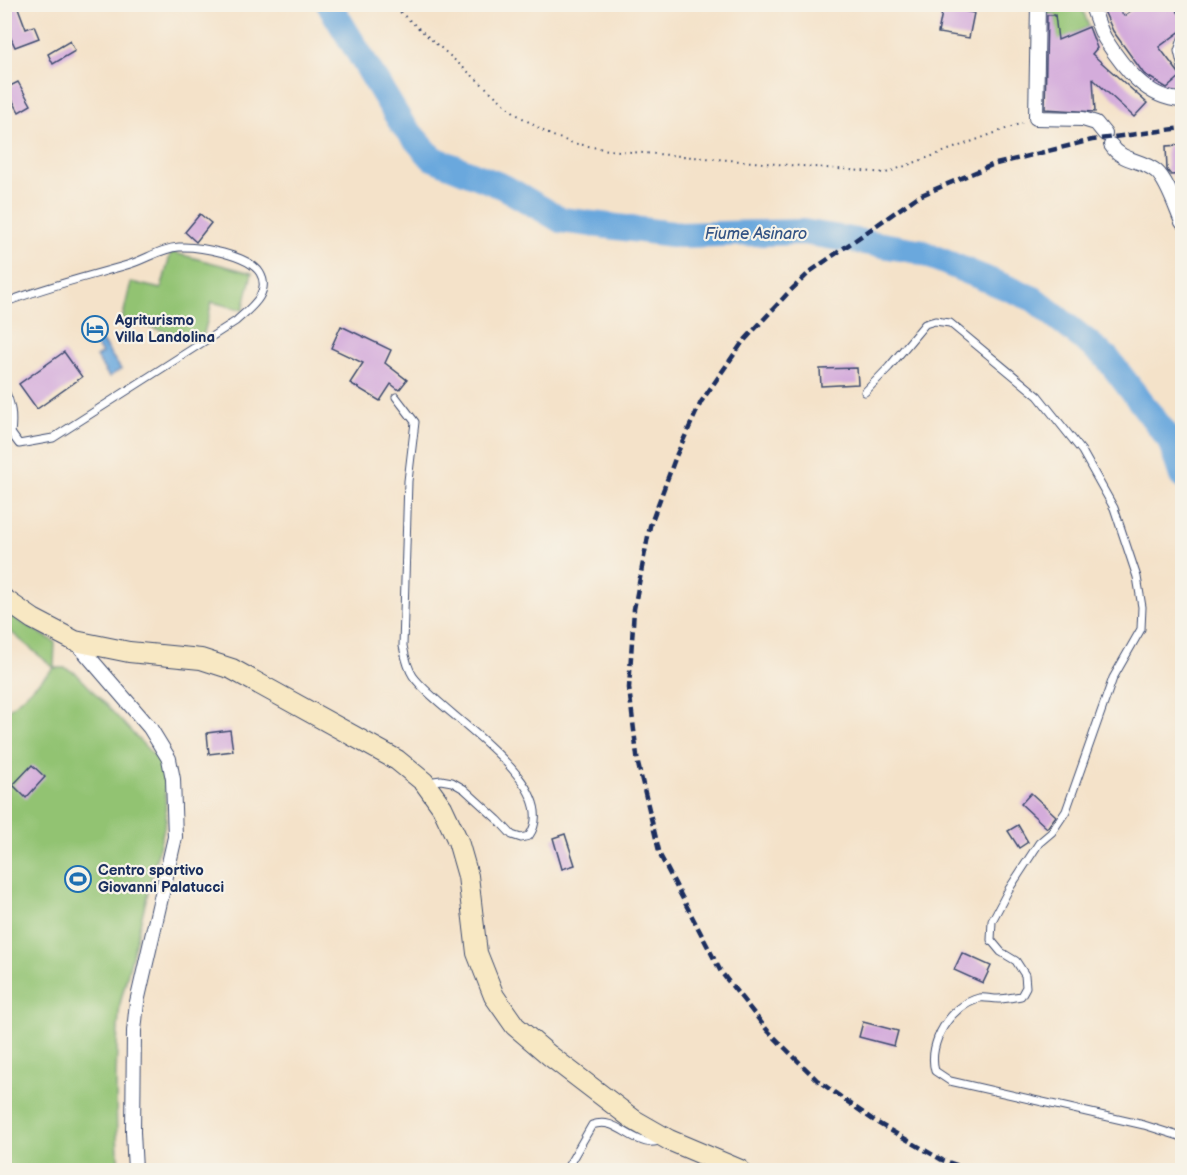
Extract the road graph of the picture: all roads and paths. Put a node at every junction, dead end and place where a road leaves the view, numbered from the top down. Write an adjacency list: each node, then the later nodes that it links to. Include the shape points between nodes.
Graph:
1 (391, 4): 9 (path, via 516,114 550,135 608,150 886,173)
2 (907, 4): 3 (lane)
3 (918, 4)
4 (1038, 4): 9 (street)
5 (1091, 4): 8 (street, via 1104,38 1138,82 1167,98)
6 (1182, 39): 7 (lane, via 1178,51)
7 (1182, 68)
8 (1182, 100)
9 (1036, 118): 10 (street, via 1096,123 1116,153 1157,171)
10 (1182, 222)
11 (4, 303): 15 (lane, via 178,247 238,257 257,268 264,279 255,305 236,321 53,438 19,444)
12 (4, 389): 15 (lane, via 11,407)
13 (865, 392): 19 (lane, via 925,324 950,323 1038,396 1082,451 1114,508 1137,577 1142,607 1141,629 1113,678 1066,811 1009,889 992,921 991,940 1016,961 1024,975 1026,987 1022,996 982,997 965,1003 950,1016 935,1045 935,1071 950,1081)
14 (396, 397): 18 (lane, via 415,422 408,481 403,646 406,662 435,700 518,775 531,799 536,816 534,829 529,836 512,835 464,789 441,780)
15 (8, 435)
16 (4, 599): 17 (main road)
17 (75, 641): 18 (main road, via 129,652 201,659 232,669 397,760); 21 (street, via 150,728 169,759 173,779 175,837 137,1002 134,1031)
18 (424, 782): 20 (main road, via 442,807 458,841 468,876 477,953 494,996 515,1026 549,1055 634,1120)
19 (1182, 1137)
20 (669, 1140): 22 (lane, via 647,1142 611,1123 600,1122 592,1125); 23 (main road)
21 (135, 1170)
22 (566, 1170)
23 (740, 1170)

